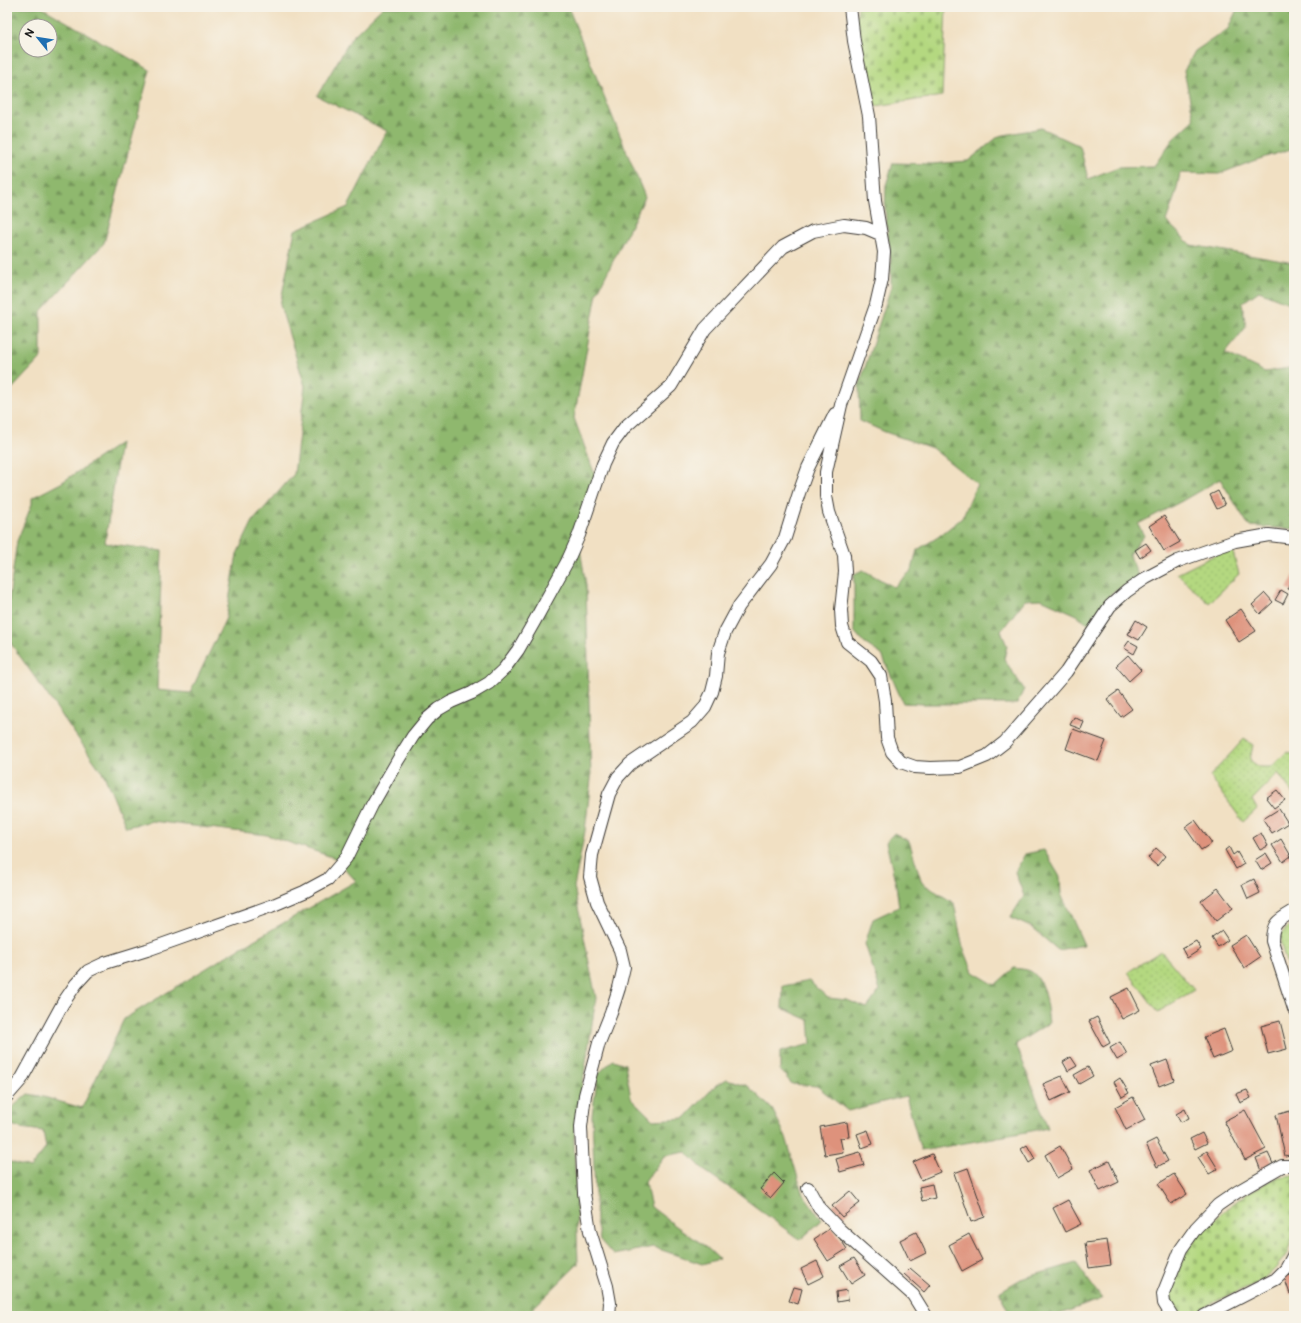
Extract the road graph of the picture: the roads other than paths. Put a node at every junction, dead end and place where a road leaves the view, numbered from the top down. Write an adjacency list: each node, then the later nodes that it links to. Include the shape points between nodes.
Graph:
1 (850, 7): 2 (street, via 869,116 874,201)
2 (880, 234): 3 (street, via 884,252 882,279 876,305); 7 (street, via 866,228 844,225 813,231 783,247 705,329 671,386 625,427 613,443 567,562 518,650 504,669 489,683 439,709 422,725 376,798 346,858 328,879 271,906 88,971 63,1003 21,1080)
3 (841, 405): 4 (street, via 826,472 826,496 844,555 842,626 848,642 871,661 881,676 887,738 892,752 901,762 915,767 960,766 987,756 1005,742 1066,672 1110,606 1146,578 1178,561 1235,541 1269,535); 11 (street, via 832,417 808,468 785,538 771,564 739,606 724,632 712,692 705,707 692,722 630,764 618,777 609,794 592,855 590,877 597,902 620,950 624,967 585,1095 581,1127 584,1193 590,1231 607,1286)
4 (1294, 538)
5 (1294, 912): 6 (street, via 1280,920 1272,930 1272,941)
6 (1294, 1009)
7 (7, 1096)
8 (1294, 1166): 13 (street, via 1282,1166 1237,1192 1218,1205 1196,1228 1181,1249 1163,1294 1164,1303)
9 (808, 1188): 12 (street, via 819,1208 913,1295)
10 (1294, 1254): 14 (street, via 1286,1269 1276,1279)
11 (609, 1316)
12 (926, 1316)
13 (1172, 1316)
14 (1204, 1316)

